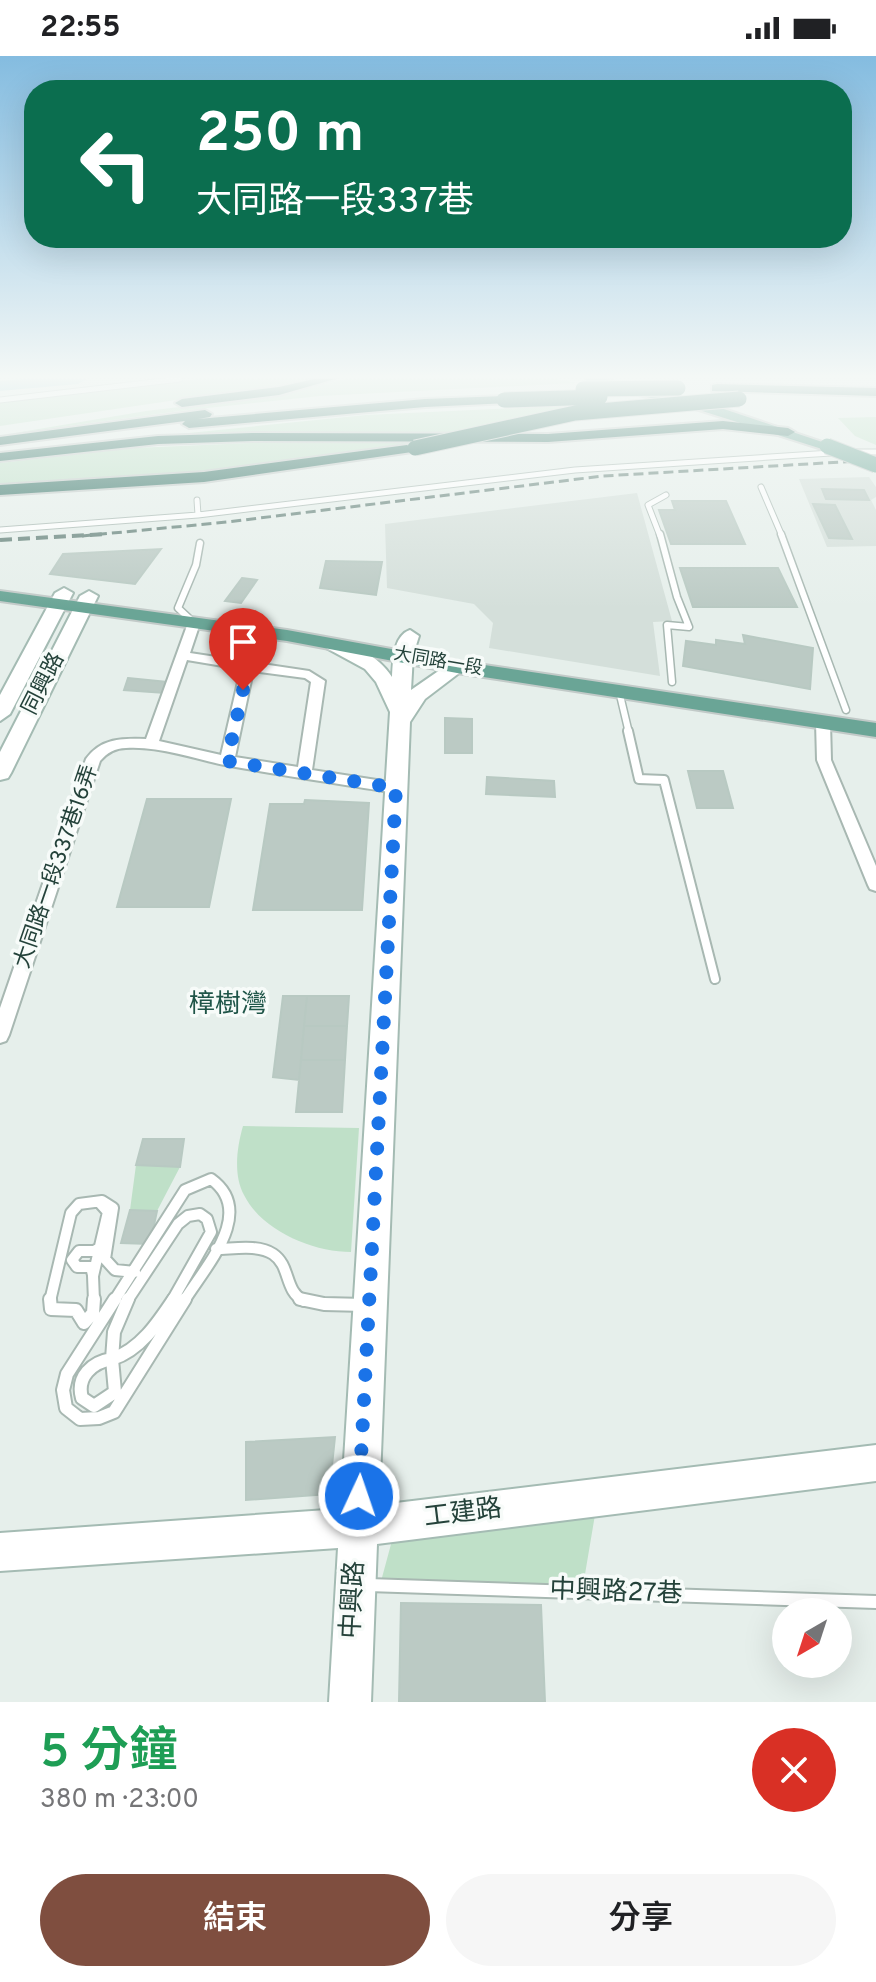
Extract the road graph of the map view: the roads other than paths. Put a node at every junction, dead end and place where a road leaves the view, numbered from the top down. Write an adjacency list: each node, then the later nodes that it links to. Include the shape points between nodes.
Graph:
1 (361, 456): 6 (highway, bridge, via 206,478)
2 (775, 456): 9 (lane, via 575,470)
3 (852, 456): 4 (main road, bridge)
4 (876, 465)
5 (761, 487): 26 (lane)
6 (0, 490)
7 (666, 495): 24 (lane, via 648,505 657,522 675,601 689,627 667,625)
8 (197, 500): 9 (lane)
9 (198, 515): 10 (lane)
10 (0, 530)
11 (200, 543): 16 (lane)
12 (0, 585): 14 (main road, 大同路一段)
13 (0, 596): 14 (main road, 大同路一段)
14 (61, 598): 15 (main road, 大同路一段); 27 (street, 同興路)
15 (86, 601): 16 (main road, 大同路一段); 17 (main road, 大同路一段); 34 (street, 同興路)
16 (178, 608): 17 (lane); 19 (main road, 大同路一段)
17 (194, 623): 18 (main road, 大同路一段); 20 (street)
18 (325, 643): 19 (main road, 大同路一段); 29 (street, via 375,665 389,683)
19 (406, 645): 22 (main road, 大同路一段); 23 (main road, 大同路一段); 29 (street, 中興路)
20 (183, 656): 21 (street); 32 (street)
21 (248, 666): 33 (street); 35 (street, via 318,681)
22 (457, 667): 23 (main road, 大同路一段); 29 (street, via 418,695)
23 (584, 677): 24 (main road, 大同路一段); 25 (main road, 大同路一段)
24 (672, 682): 26 (main road, 大同路一段)
25 (619, 690): 30 (main road, 大同路一段); 38 (lane, via 639,779 664,780)
26 (846, 710): 28 (main road, 大同路一段)
27 (0, 714)
28 (876, 714)
29 (400, 721): 36 (street, 中興路)
30 (823, 722): 31 (main road, 大同路一段); 37 (street, via 824,760)
31 (876, 730)
32 (151, 744): 33 (street, 大同路一段337巷16弄); 39 (street, 大同路一段337巷16弄, via 114,743 93,759)
33 (227, 761): 35 (street, 大同路一段337巷16弄)
34 (0, 773)
35 (304, 774): 36 (street, 大同路一段337巷16弄)
36 (396, 788): 47 (street, 中興路)
37 (876, 885)
38 (715, 979)
39 (0, 1035)
40 (99, 1202): 41 (lane, via 108,1212); 45 (lane, via 115,1212 104,1254 107,1263); 46 (lane, via 79,1204 71,1213 51,1309 76,1310 81,1322 87,1322 96,1293)
41 (101, 1247): 46 (lane); 46 (lane, via 79,1251 72,1260 77,1267 91,1267)
42 (217, 1249): 44 (lane); 45 (lane, via 232,1212 228,1194 211,1179 185,1190); 45 (lane, via 114,1412 80,1419 66,1408 67,1374); 47 (lane, via 277,1256 289,1286 303,1300)
43 (155, 1259): 44 (lane, via 178,1224 197,1213 207,1219 211,1232); 44 (lane, via 117,1318 113,1362 145,1340); 45 (lane)
44 (198, 1260)
45 (132, 1272)
46 (93, 1276)
47 (369, 1305): 49 (street, 中興路)
48 (876, 1463): 49 (street, 工建路)
49 (358, 1527): 50 (street, 工建路); 51 (street, 中興路)
50 (0, 1552)
51 (355, 1584): 52 (lane, 中興路27巷); 53 (street, 中興路)
52 (876, 1602)
53 (350, 1702)

